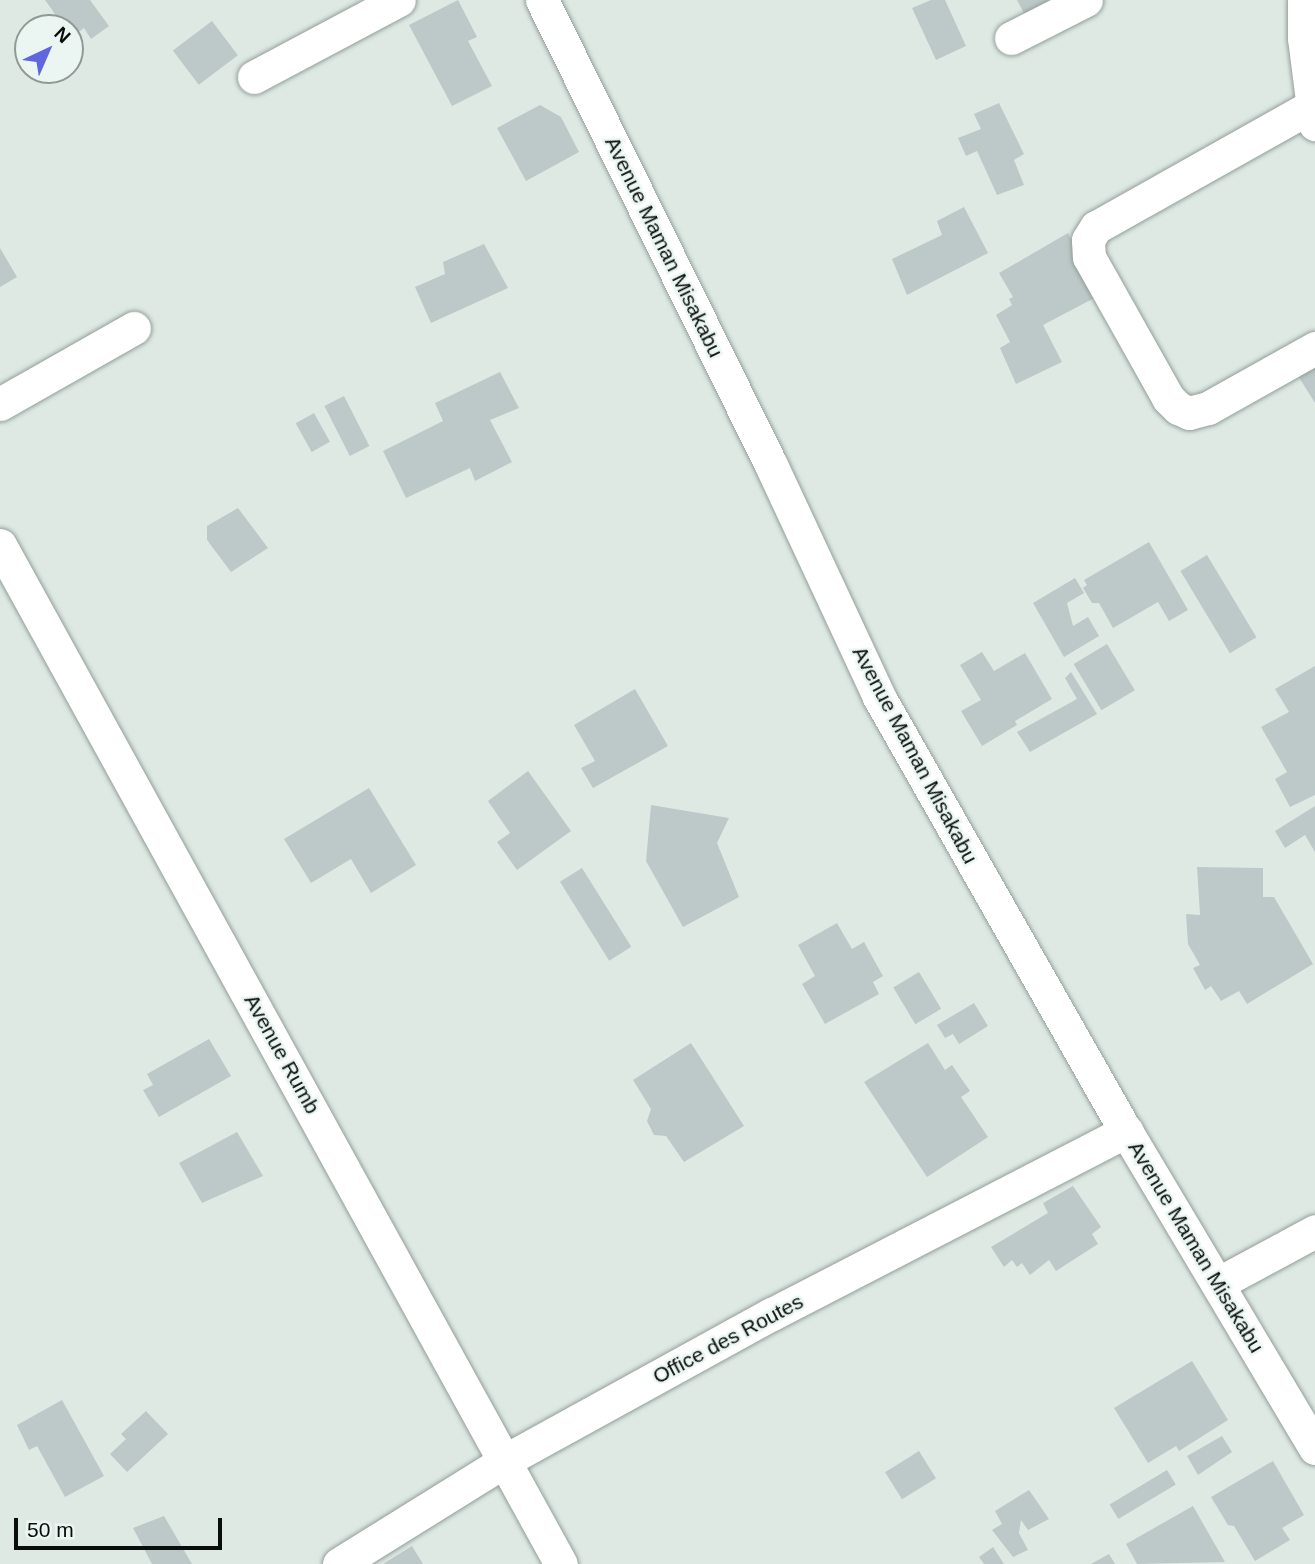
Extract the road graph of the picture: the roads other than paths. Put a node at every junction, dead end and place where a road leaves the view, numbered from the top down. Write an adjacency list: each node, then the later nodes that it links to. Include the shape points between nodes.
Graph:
1 (399, 0): 6 (street)
2 (542, 0): 12 (street, Avenue Maman Misakabu, via 771,465 879,697)
3 (1086, 0): 5 (street)
4 (1304, 0): 7 (street)
5 (1010, 38)
6 (254, 77)
7 (1314, 115): 9 (street, via 1096,227 1088,240 1088,257 1168,398 1189,413 1208,408)
8 (134, 328): 10 (street)
9 (1315, 348)
10 (0, 404)
11 (0, 545): 16 (street, Avenue Rumb)
12 (1126, 1131): 14 (street, Avenue Maman Misakabu); 16 (street, Office des Routes, via 772,1314)
13 (1315, 1231): 14 (street)
14 (1219, 1283): 15 (street, Avenue Maman Misakabu)
15 (1315, 1448)
16 (506, 1460): 17 (street, Office des Routes); 18 (street, Avenue Rumb)
17 (339, 1564)
18 (561, 1564)

